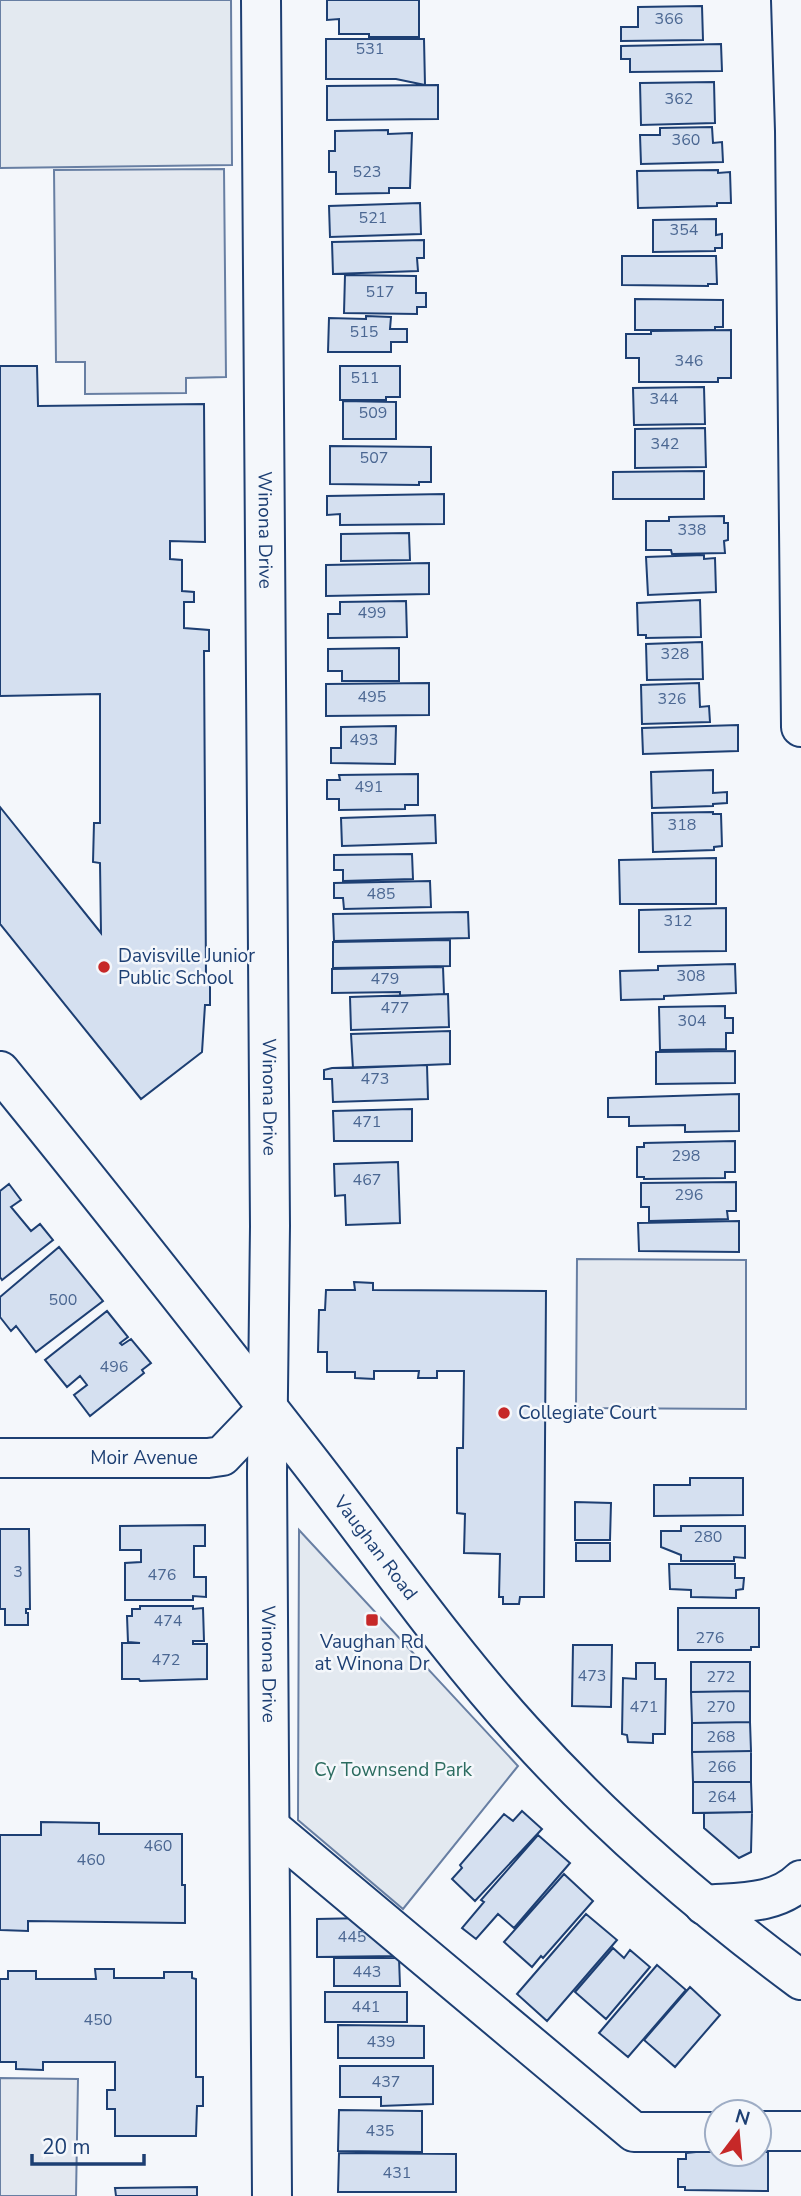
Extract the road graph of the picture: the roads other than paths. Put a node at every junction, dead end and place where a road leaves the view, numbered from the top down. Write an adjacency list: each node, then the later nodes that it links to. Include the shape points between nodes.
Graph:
1 (261, 0): 5 (street, Winona Drive)
2 (791, 0): 3 (street)
3 (801, 727)
4 (0, 1071): 5 (street, Vaughan Road)
5 (268, 1408): 6 (street, Moir Avenue, via 222,1456); 7 (street, Winona Drive); 9 (street, Vaughan Road, via 449,1644 522,1731 632,1845)
6 (0, 1458)
7 (270, 1828): 13 (street, via 634,2132); 14 (street, Winona Drive)
8 (801, 1880): 9 (street, via 793,1889 771,1898)
9 (704, 1905): 10 (street, Vaughan Road)
10 (801, 1980)
11 (773, 2131): 12 (street)
12 (801, 2131)
13 (703, 2132)
14 (272, 2196)

